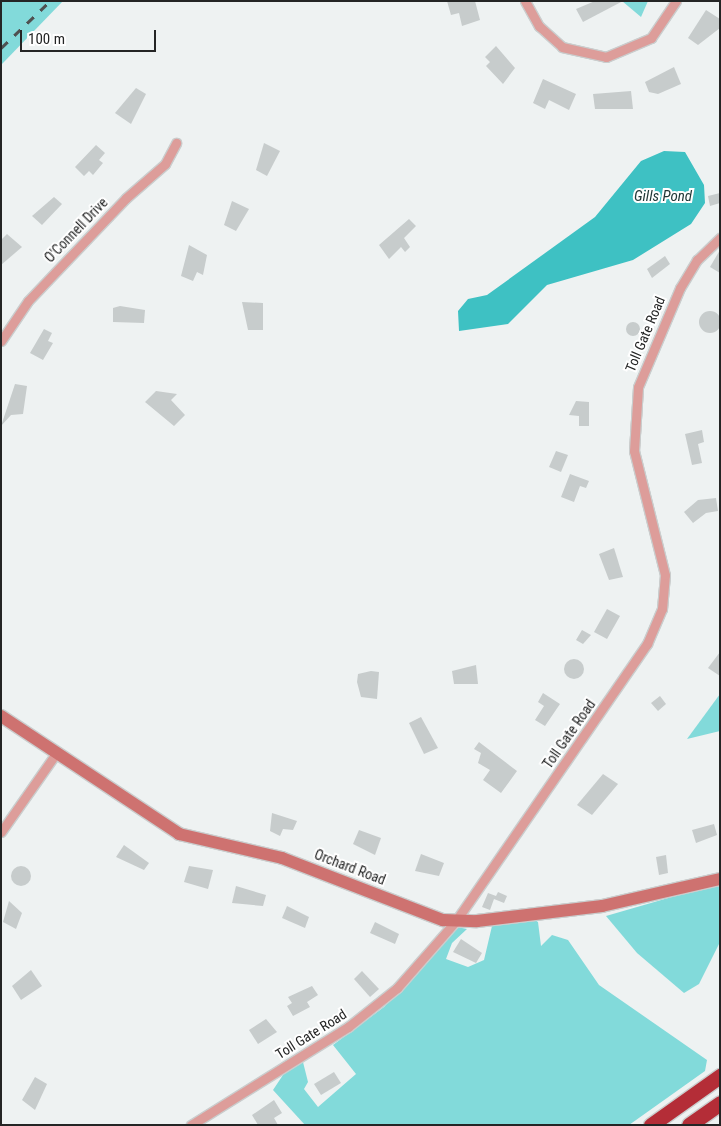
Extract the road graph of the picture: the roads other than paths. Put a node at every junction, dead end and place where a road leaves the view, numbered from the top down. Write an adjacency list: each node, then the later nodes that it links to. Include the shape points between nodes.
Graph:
1 (525, 1): 2 (street, via 539,26 562,47 606,57 651,38)
2 (676, 1)
3 (176, 143): 5 (street, O'Connell Drive, via 165,164 126,198 28,301)
4 (720, 238): 10 (street, Toll Gate Road, via 697,260 680,288 638,387 634,451 665,575 657,626)
5 (1, 341)
6 (1, 716): 7 (street, Orchard Road)
7 (57, 752): 8 (street); 10 (street, Orchard Road, via 179,834 282,858)
8 (1, 832)
9 (720, 879): 10 (street, Orchard Road, via 612,904)
10 (455, 922): 13 (street, Toll Gate Road, via 368,1014)
11 (720, 1076): 14 (highway)
12 (720, 1103): 15 (highway)
13 (191, 1125)
14 (651, 1125)
15 (689, 1125)

